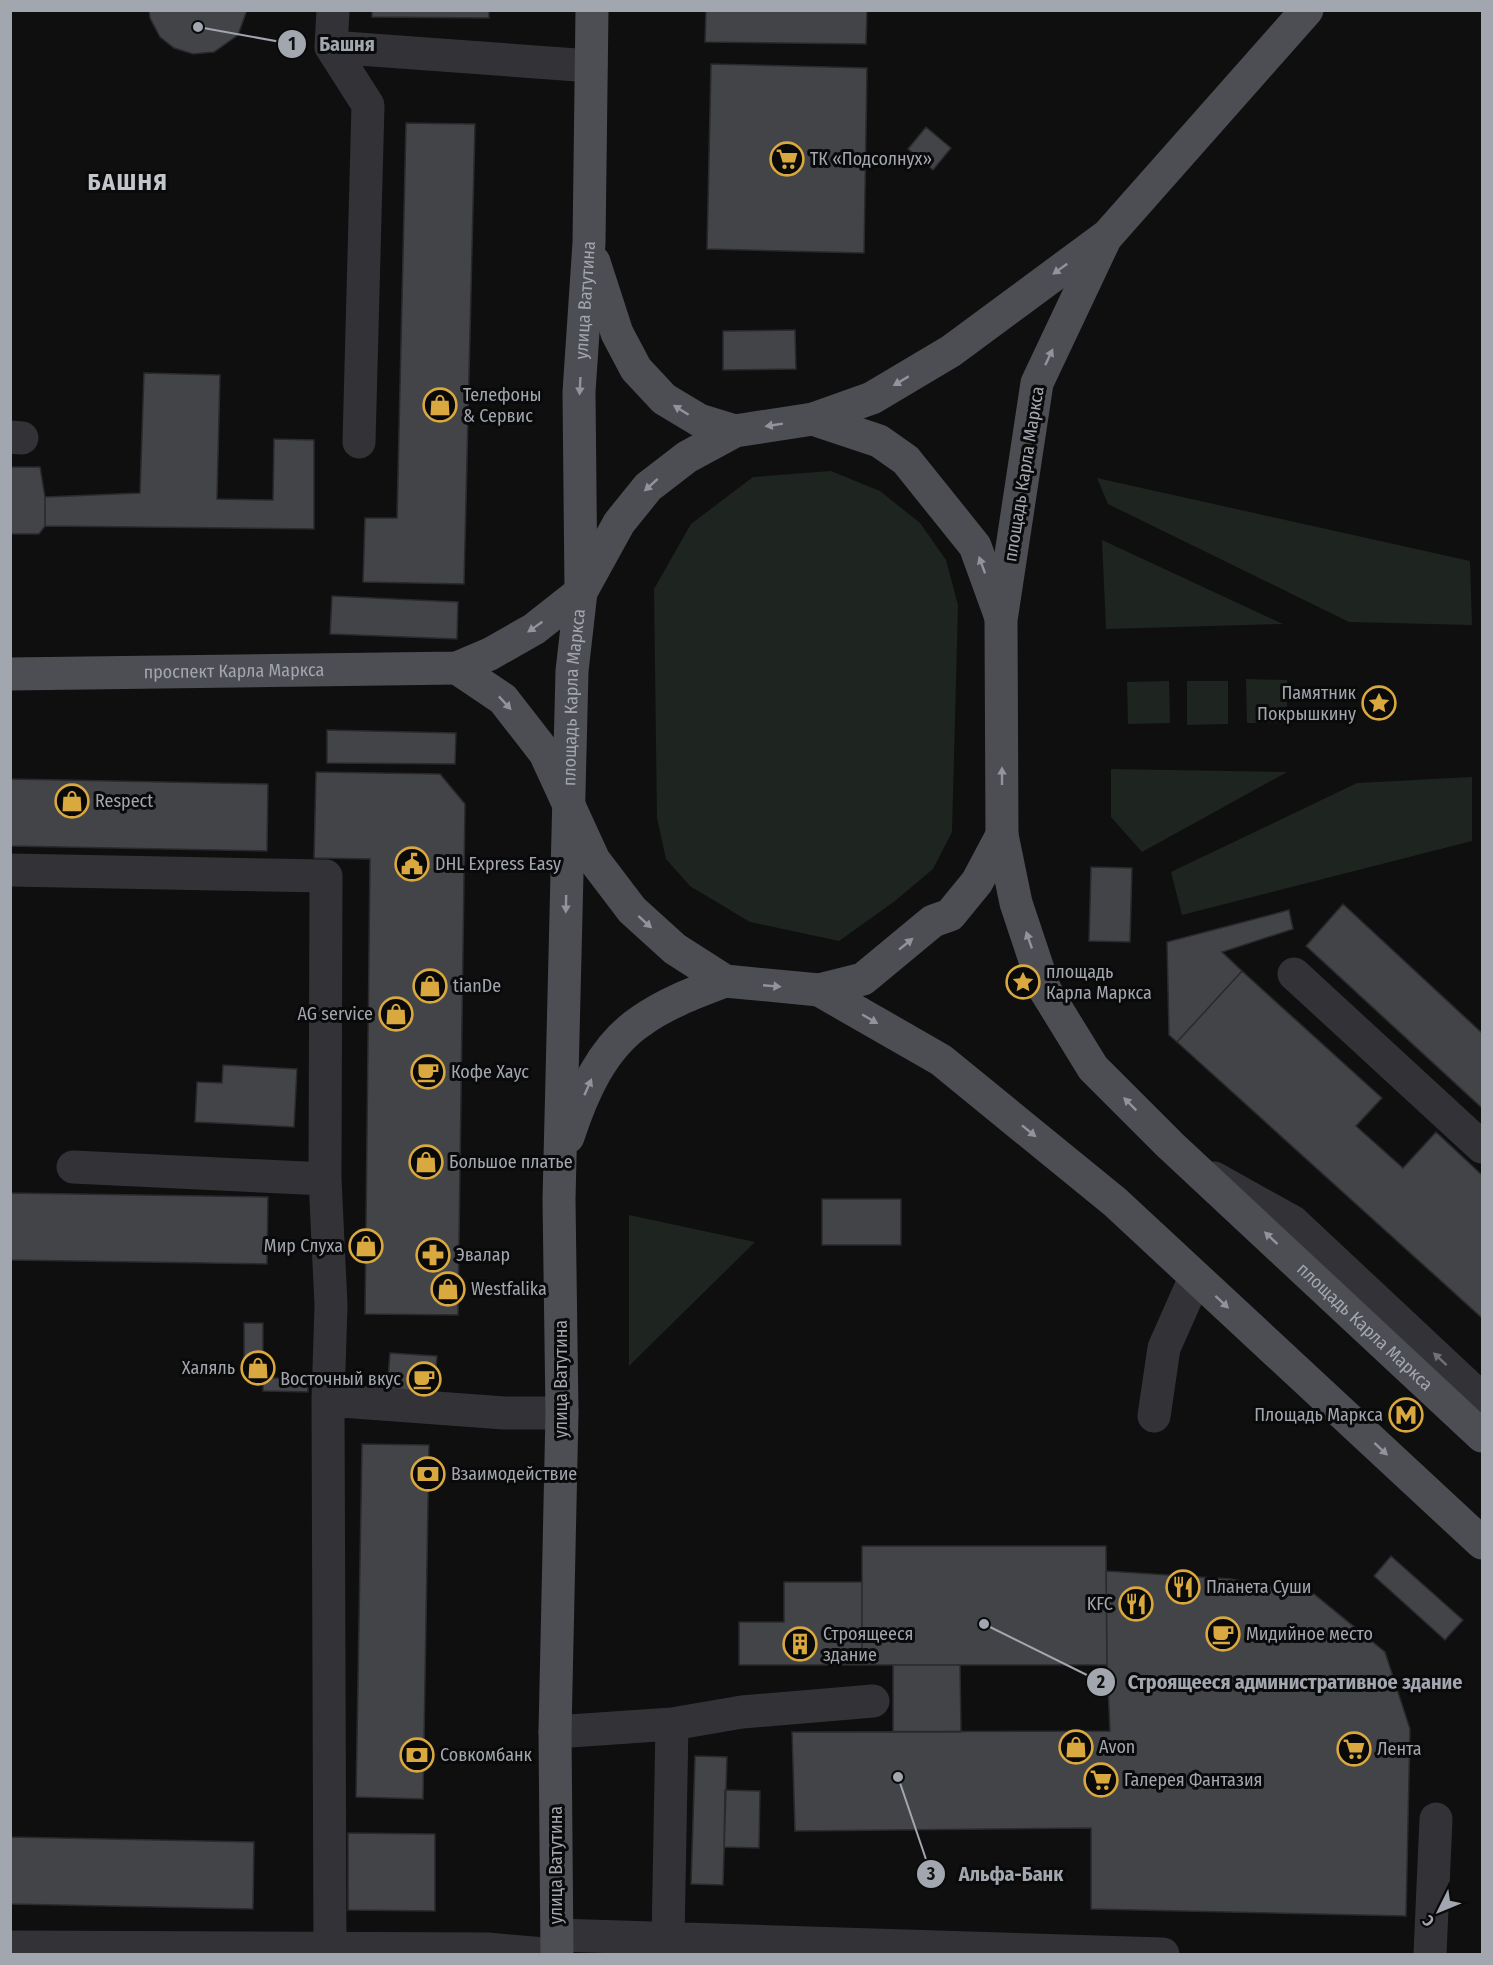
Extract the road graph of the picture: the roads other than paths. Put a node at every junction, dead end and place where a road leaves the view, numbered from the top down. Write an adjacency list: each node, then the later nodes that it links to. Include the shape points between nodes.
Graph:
1 (333, 10): 4 (lane)
2 (592, 10): 5 (main road, улица Ватутина)
3 (1307, 10): 6 (main road, площадь Карла Маркса)
4 (331, 47): 5 (lane); 10 (lane, via 368,105)
5 (591, 66): 7 (main road, улица Ватутина)
6 (1108, 235): 8 (main road, площадь Карла Маркса, one-way to 8, via 951,351 872,398); 12 (main road, площадь Карла Маркса, one-way to 6, via 1037,383)
7 (589, 243): 9 (main road, one-way to 7, via 699,420 664,399 636,369 617,333); 11 (main road, улица Ватутина, one-way to 11, via 579,392)
8 (813, 419): 9 (main road, площадь Карла Маркса, one-way to 9); 12 (main road, площадь Карла Маркса, one-way to 8, via 975,546 906,460 879,441)
9 (735, 431): 11 (main road, площадь Карла Маркса, one-way to 11, via 687,457 648,487 619,523)
10 (359, 442)
11 (581, 592): 13 (main road, площадь Карла Маркса, one-way to 13, via 534,628); 15 (main road, площадь Карла Маркса, via 572,671)
12 (1002, 620): 16 (main road, площадь Карла Маркса, one-way to 12)
13 (458, 668): 14 (main road, проспект Карла Маркса); 15 (main road, площадь Карла Маркса, one-way to 15, via 503,699 545,753)
14 (10, 674)
15 (568, 803): 19 (main road, площадь Карла Маркса, one-way to 19, via 594,860 632,910 675,949); 22 (main road, улица Ватутина, one-way to 22)
16 (1002, 835): 20 (main road, площадь Карла Маркса, one-way to 16, via 863,979 933,921 950,915 977,882); 24 (main road, площадь Карла Маркса, one-way to 16, via 1093,1068 1045,990 1016,903)
17 (10, 870): 25 (lane, via 326,876)
18 (1294, 974): 21 (lane)
19 (725, 981): 20 (main road, площадь Карла Маркса, one-way to 20); 22 (main road, one-way to 19, via 596,1070 615,1043 640,1021)
20 (819, 990): 26 (main road, площадь Карла Маркса, one-way to 26, via 941,1060 1115,1202)
21 (1482, 1147)
22 (560, 1162): 29 (main road, улица Ватутина)
23 (73, 1167): 25 (lane)
24 (1195, 1168): 27 (lane, площадь Карла Маркса, one-way to 24, via 1293,1222); 31 (main road, площадь Карла Маркса, one-way to 24)
25 (325, 1179): 28 (lane, via 331,1305)
26 (1195, 1278): 30 (lane, via 1164,1348); 32 (main road, площадь Карла Маркса, one-way to 32)
27 (1482, 1399)
28 (328, 1400): 29 (lane, via 504,1413); 40 (lane)
29 (562, 1413): 35 (main road, улица Ватутина)
30 (1154, 1416)
31 (1482, 1436)
32 (1482, 1543)
33 (873, 1701): 34 (lane, via 742,1712)
34 (672, 1724): 35 (lane); 37 (lane)
35 (555, 1732): 39 (main road, улица Ватутина)
36 (1436, 1819): 42 (lane)
37 (668, 1940): 39 (lane); 41 (lane)
38 (10, 1947): 40 (lane)
39 (552, 1948): 40 (lane)
40 (330, 1952)
41 (1163, 1954)
42 (1430, 1954)

